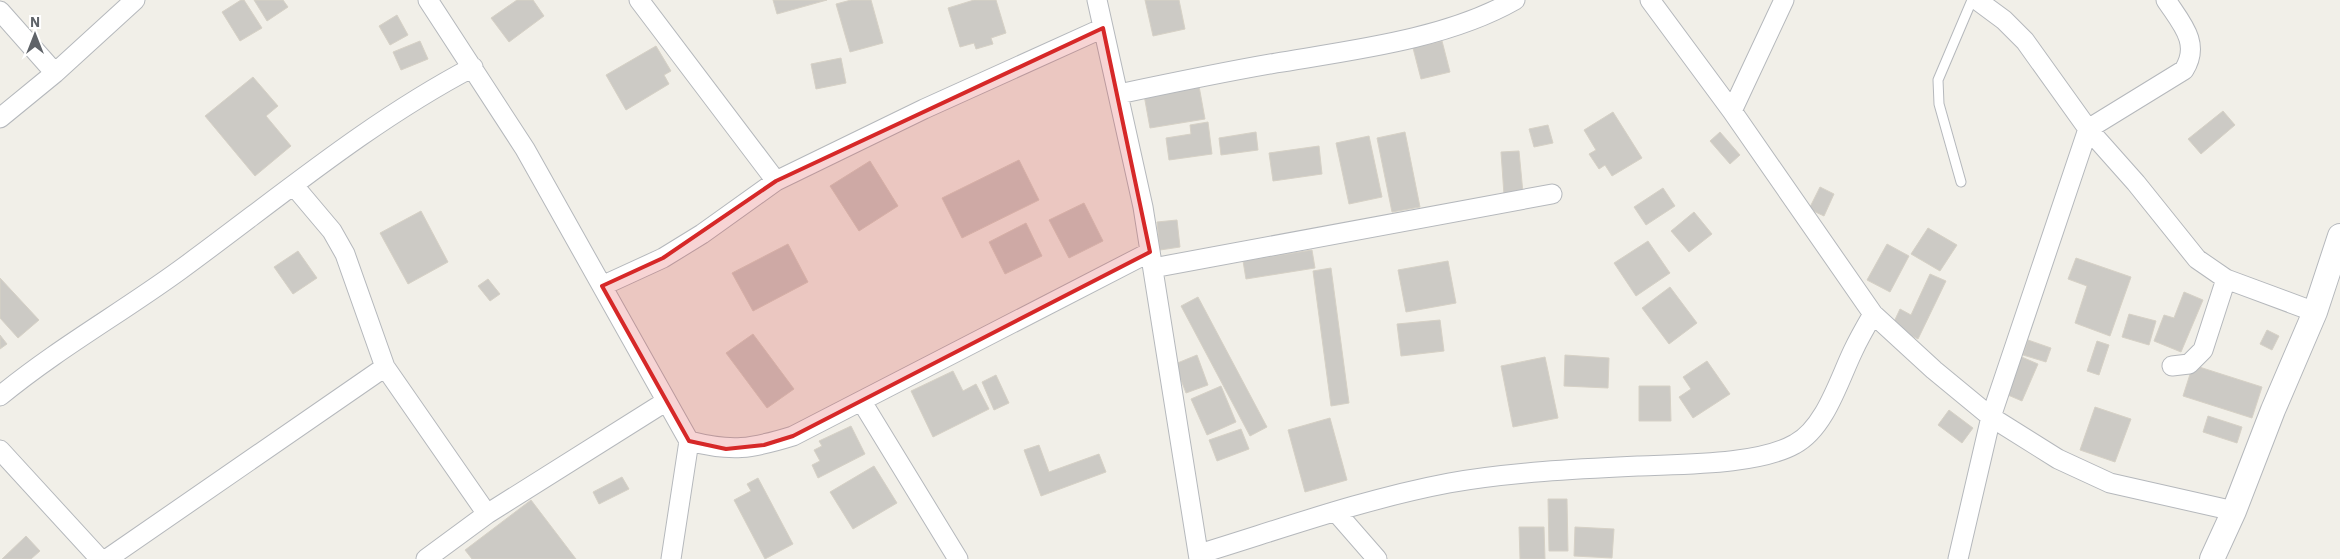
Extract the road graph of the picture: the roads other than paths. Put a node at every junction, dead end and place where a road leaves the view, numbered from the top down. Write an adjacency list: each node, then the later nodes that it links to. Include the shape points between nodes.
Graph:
1 (135, 0): 14 (street)
2 (428, 0): 13 (street)
3 (639, 0): 19 (street)
4 (1097, 0): 12 (street)
5 (1515, 0): 15 (street, via 1470,22 1408,38)
6 (1650, 0): 16 (street)
7 (1784, 0): 16 (street)
8 (1972, 0): 20 (lane, via 1938,80 1939,104)
9 (1977, 0): 18 (street, via 2025,41)
10 (2166, 0): 18 (street, via 2186,30 2191,58 2188,64 2184,70)
11 (0, 11): 14 (street)
12 (1103, 28): 15 (street); 19 (street, via 924,109)
13 (473, 67): 21 (street, via 413,100); 26 (street, via 525,148)
14 (55, 73): 17 (street)
15 (1119, 94): 24 (street)
16 (1732, 110): 28 (street)
17 (0, 118)
18 (2088, 129): 25 (street, via 2197,259); 34 (street)
19 (776, 182): 26 (street, via 663,258)
20 (1961, 182)
21 (294, 186): 30 (street, via 332,230 344,254); 31 (street, via 165,281 42,362)
22 (1552, 194): 24 (street)
23 (2340, 236): 27 (street)
24 (1151, 260): 33 (street); 40 (street)
25 (2226, 279): 27 (street); 29 (street, via 2203,350 2190,364)
26 (602, 286): 32 (street)
27 (2315, 312): 38 (street)
28 (1873, 314): 34 (street); 37 (street, via 1853,350 1830,404 1796,444 1732,460 1529,472 1450,483)
29 (2172, 366)
30 (385, 367): 39 (street); 42 (street)
31 (0, 396)
32 (665, 402): 35 (street); 39 (street)
33 (862, 402): 35 (street, via 793,436 764,445 726,449); 45 (street)
34 (1991, 417): 38 (street, via 2058,459 2110,483); 47 (street)
35 (689, 441): 44 (street)
36 (0, 450): 41 (street)
37 (1336, 512): 40 (street); 46 (street)
38 (2234, 512): 48 (street)
39 (487, 514): 43 (street)
40 (1199, 556)
41 (100, 559)
42 (107, 559)
43 (426, 559)
44 (671, 559)
45 (958, 559)
46 (1377, 559)
47 (1958, 559)
48 (2212, 559)

